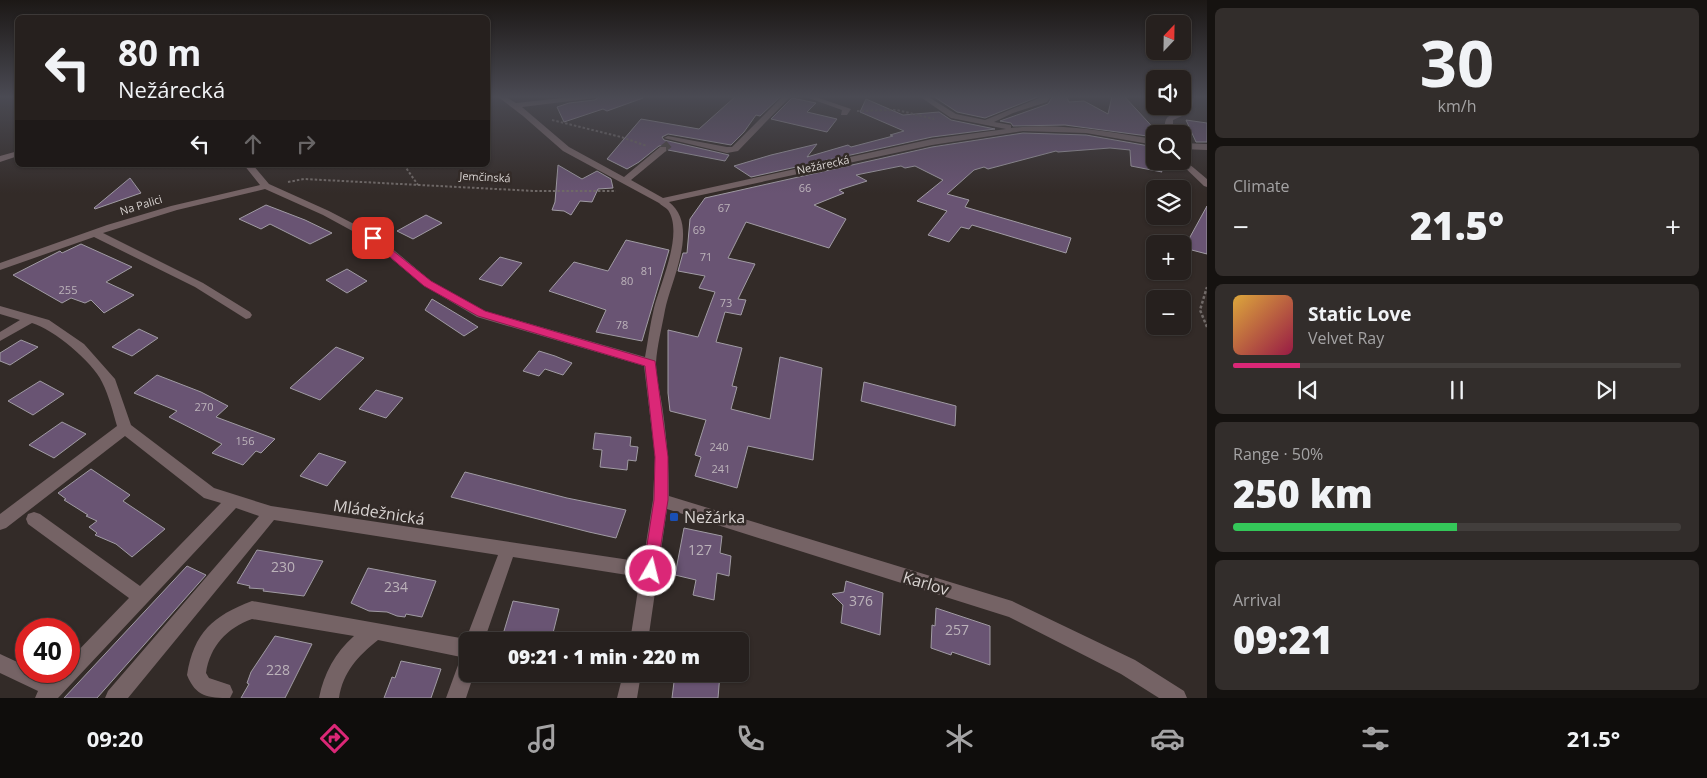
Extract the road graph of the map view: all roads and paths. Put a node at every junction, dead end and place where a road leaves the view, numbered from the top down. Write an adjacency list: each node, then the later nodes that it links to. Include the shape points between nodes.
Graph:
1 (542, 129): 18 (street, via 566,149)
2 (588, 129): 10 (path, via 644,144)
3 (755, 129): 10 (street, via 735,149)
4 (961, 129): 8 (street)
5 (985, 129): 7 (street)
6 (1023, 129): 7 (street, Nežárecká); 9 (street, Nežárecká, via 1086,130)
7 (985, 134): 8 (street, Nežárecká)
8 (954, 139): 23 (street, Nežárecká)
9 (1146, 140)
10 (666, 145): 18 (street)
11 (1191, 146): 12 (street)
12 (1207, 147)
13 (15, 154): 14 (street)
14 (0, 159)
15 (250, 167): 21 (street)
16 (405, 167): 20 (path)
17 (1191, 169): 19 (street)
18 (624, 181): 22 (street)
19 (1207, 184)
20 (418, 185): 21 (path, Jemčinská, via 304,179); 22 (path, Jemčinská, via 535,191)
21 (266, 186): 24 (street, Na Palici, via 174,208); 32 (street, via 373,238 428,284 481,314)
22 (644, 191): 23 (street)
23 (662, 201): 32 (street, via 672,209 678,240 660,308)
24 (94, 233): 25 (street, Na Palici); 28 (street, via 199,286)
25 (0, 267)
26 (1207, 287): 30 (path, via 1200,310)
27 (0, 310): 29 (street)
28 (246, 315)
29 (32, 318): 31 (street); 33 (street, via 80,347 108,379)
30 (1207, 327)
31 (0, 337)
32 (650, 364): 34 (street, via 662,457)
33 (125, 428): 35 (street, Mládežnická, via 209,493); 38 (street)
34 (661, 500): 40 (street); 55 (street, Karlov, via 1012,610 1128,667)
35 (233, 501): 36 (street, Mládežnická); 41 (street)
36 (270, 513): 39 (street, Mládežnická); 51 (street)
37 (34, 520): 41 (street)
38 (0, 523)
39 (508, 549): 40 (street, Mládežnická); 43 (street)
40 (651, 571): 44 (street)
41 (141, 597): 50 (street)
42 (376, 631): 45 (street); 49 (street, via 252,610 235,616 222,624 197,659 196,675 203,685); 52 (street, via 350,652 338,668 330,683)
43 (478, 632)
44 (641, 632)
45 (459, 647)
46 (0, 663): 50 (street)
47 (461, 682): 53 (street)
48 (630, 682): 54 (street)
49 (223, 692)
50 (49, 693)
51 (115, 698)
52 (329, 698)
53 (456, 698)
54 (627, 698)
55 (1177, 698)

